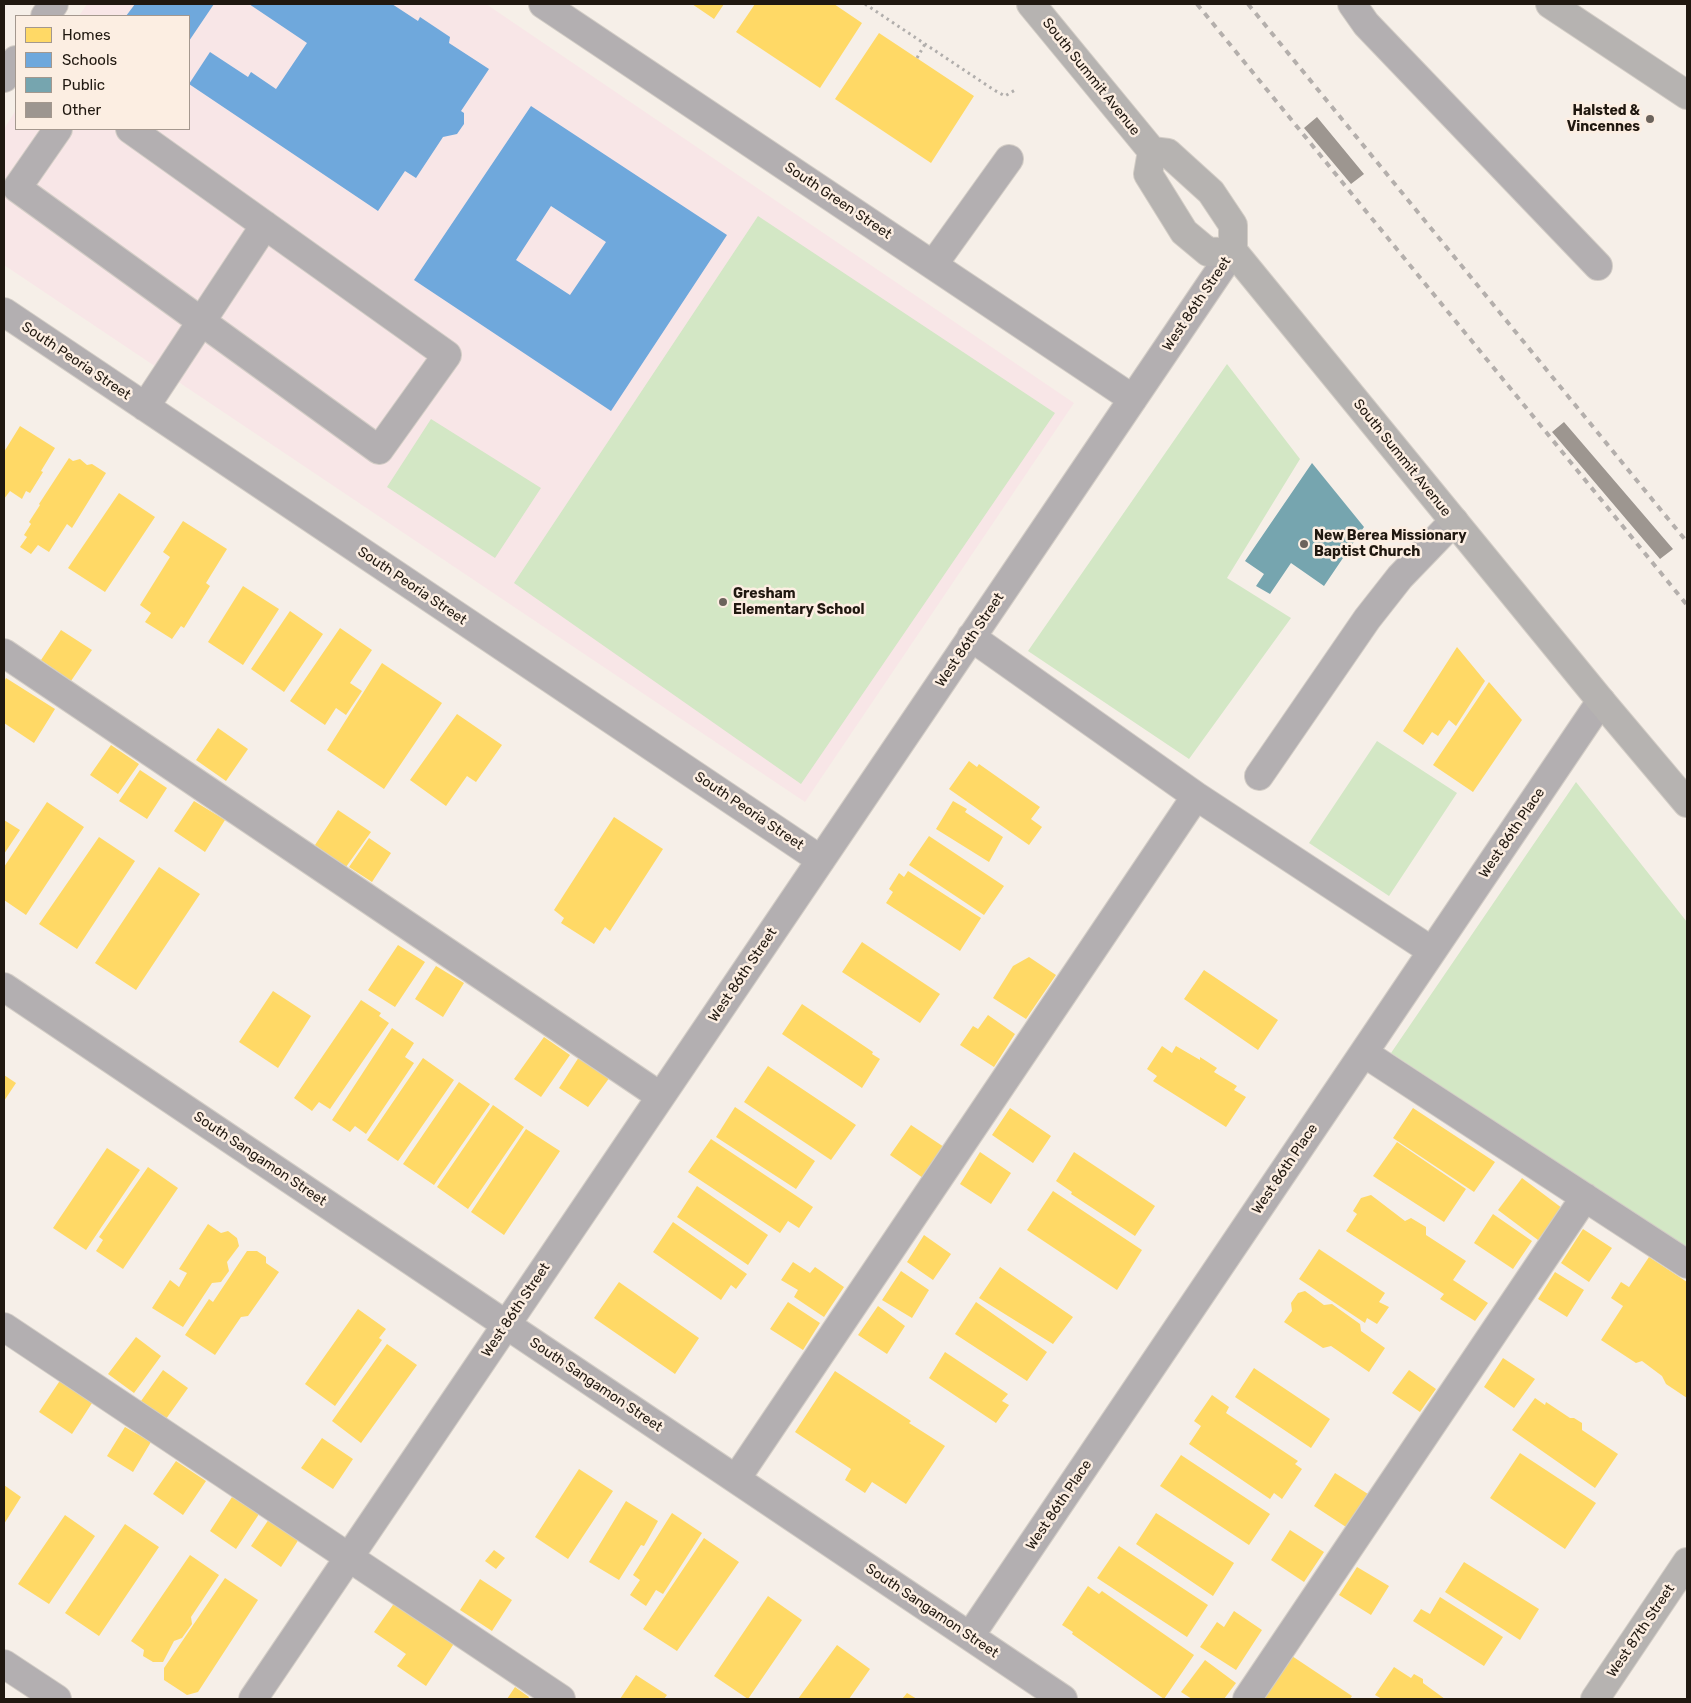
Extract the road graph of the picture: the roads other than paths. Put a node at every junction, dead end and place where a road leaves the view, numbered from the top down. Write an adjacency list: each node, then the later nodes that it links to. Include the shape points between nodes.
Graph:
1 (542, 4): 14 (street, South Green Street)
2 (1031, 4): 10 (main road, South Summit Avenue)
3 (1352, 4): 15 (street, via 1366,24)
4 (1550, 4): 7 (main road)
5 (15, 62): 6 (street)
6 (4, 78)
7 (1687, 95)
8 (57, 130): 17 (street, via 17,188)
9 (131, 130): 12 (street)
10 (1152, 151): 13 (main road, via 1168,153 1211,192 1233,225); 13 (main road, via 1148,174 1184,232 1208,252)
11 (1009, 159): 14 (street)
12 (265, 225): 17 (street); 17 (street, via 447,356 379,450)
13 (1234, 251): 18 (street, West 86th Street); 20 (main road, South Summit Avenue)
14 (933, 265): 18 (street, South Green Street)
15 (1598, 266)
16 (4, 312): 19 (street, South Peoria Street)
17 (201, 321): 19 (street)
18 (1133, 399): 21 (street, West 86th Street)
19 (145, 407): 27 (street, South Peoria Street)
20 (1454, 521): 23 (main road, South Summit Avenue); 24 (street, via 1400,577 1367,619)
21 (971, 637): 25 (street); 27 (street, West 86th Street)
22 (4, 653): 31 (street)
23 (1601, 701): 26 (main road, South Summit Avenue); 28 (street, West 86th Place)
24 (1259, 776)
25 (1196, 796): 28 (street); 36 (street)
26 (1687, 803)
27 (821, 860): 31 (street, West 86th Street)
28 (1432, 951): 30 (street, West 86th Place)
29 (4, 988): 34 (street, South Sangamon Street)
30 (1364, 1053): 32 (street); 39 (street, West 86th Place)
31 (660, 1096): 34 (street, West 86th Street)
32 (1586, 1197): 33 (street); 45 (street)
33 (1687, 1264)
34 (506, 1325): 36 (street, South Sangamon Street); 37 (street, West 86th Street)
35 (4, 1328): 37 (street)
36 (736, 1479): 39 (street, South Sangamon Street)
37 (348, 1558): 42 (street, West 86th Street); 43 (street)
38 (1687, 1562): 46 (main road, West 87th Street)
39 (970, 1636): 44 (street, South Sangamon Street)
40 (4, 1664): 41 (street)
41 (57, 1699)
42 (253, 1699)
43 (561, 1699)
44 (1063, 1699)
45 (1246, 1699)
46 (1595, 1699)

